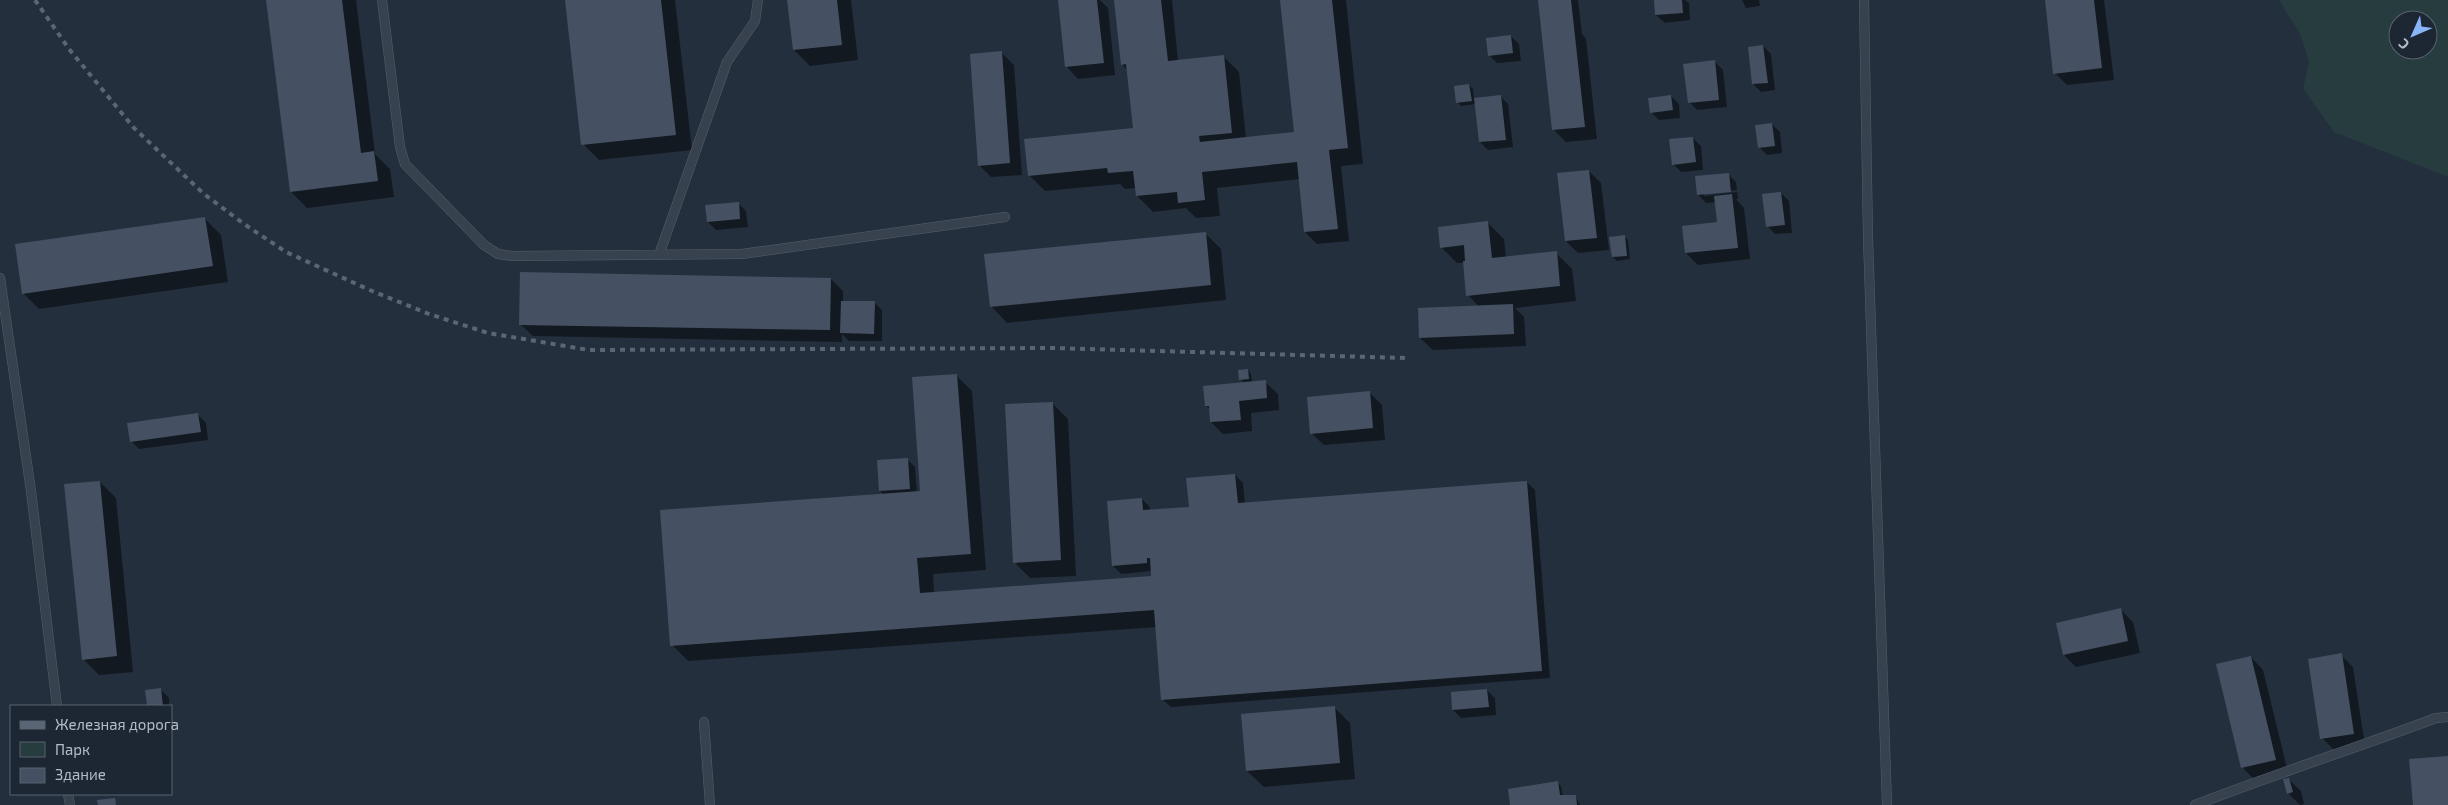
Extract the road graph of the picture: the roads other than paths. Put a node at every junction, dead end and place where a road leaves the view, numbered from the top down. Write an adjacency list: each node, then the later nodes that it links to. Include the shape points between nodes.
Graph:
1 (382, 0): 5 (lane, via 400,147 405,164 484,244 498,254 512,256)
2 (758, 0): 5 (lane, via 755,21 727,62)
3 (1864, 0): 11 (lane)
4 (1005, 217): 5 (lane, via 742,254)
5 (659, 255)
6 (0, 278): 7 (lane)
7 (58, 705)
8 (2448, 717): 12 (lane, via 2436,718 2280,772)
9 (704, 722): 10 (lane)
10 (710, 805)
11 (1887, 805)
12 (2195, 805)

